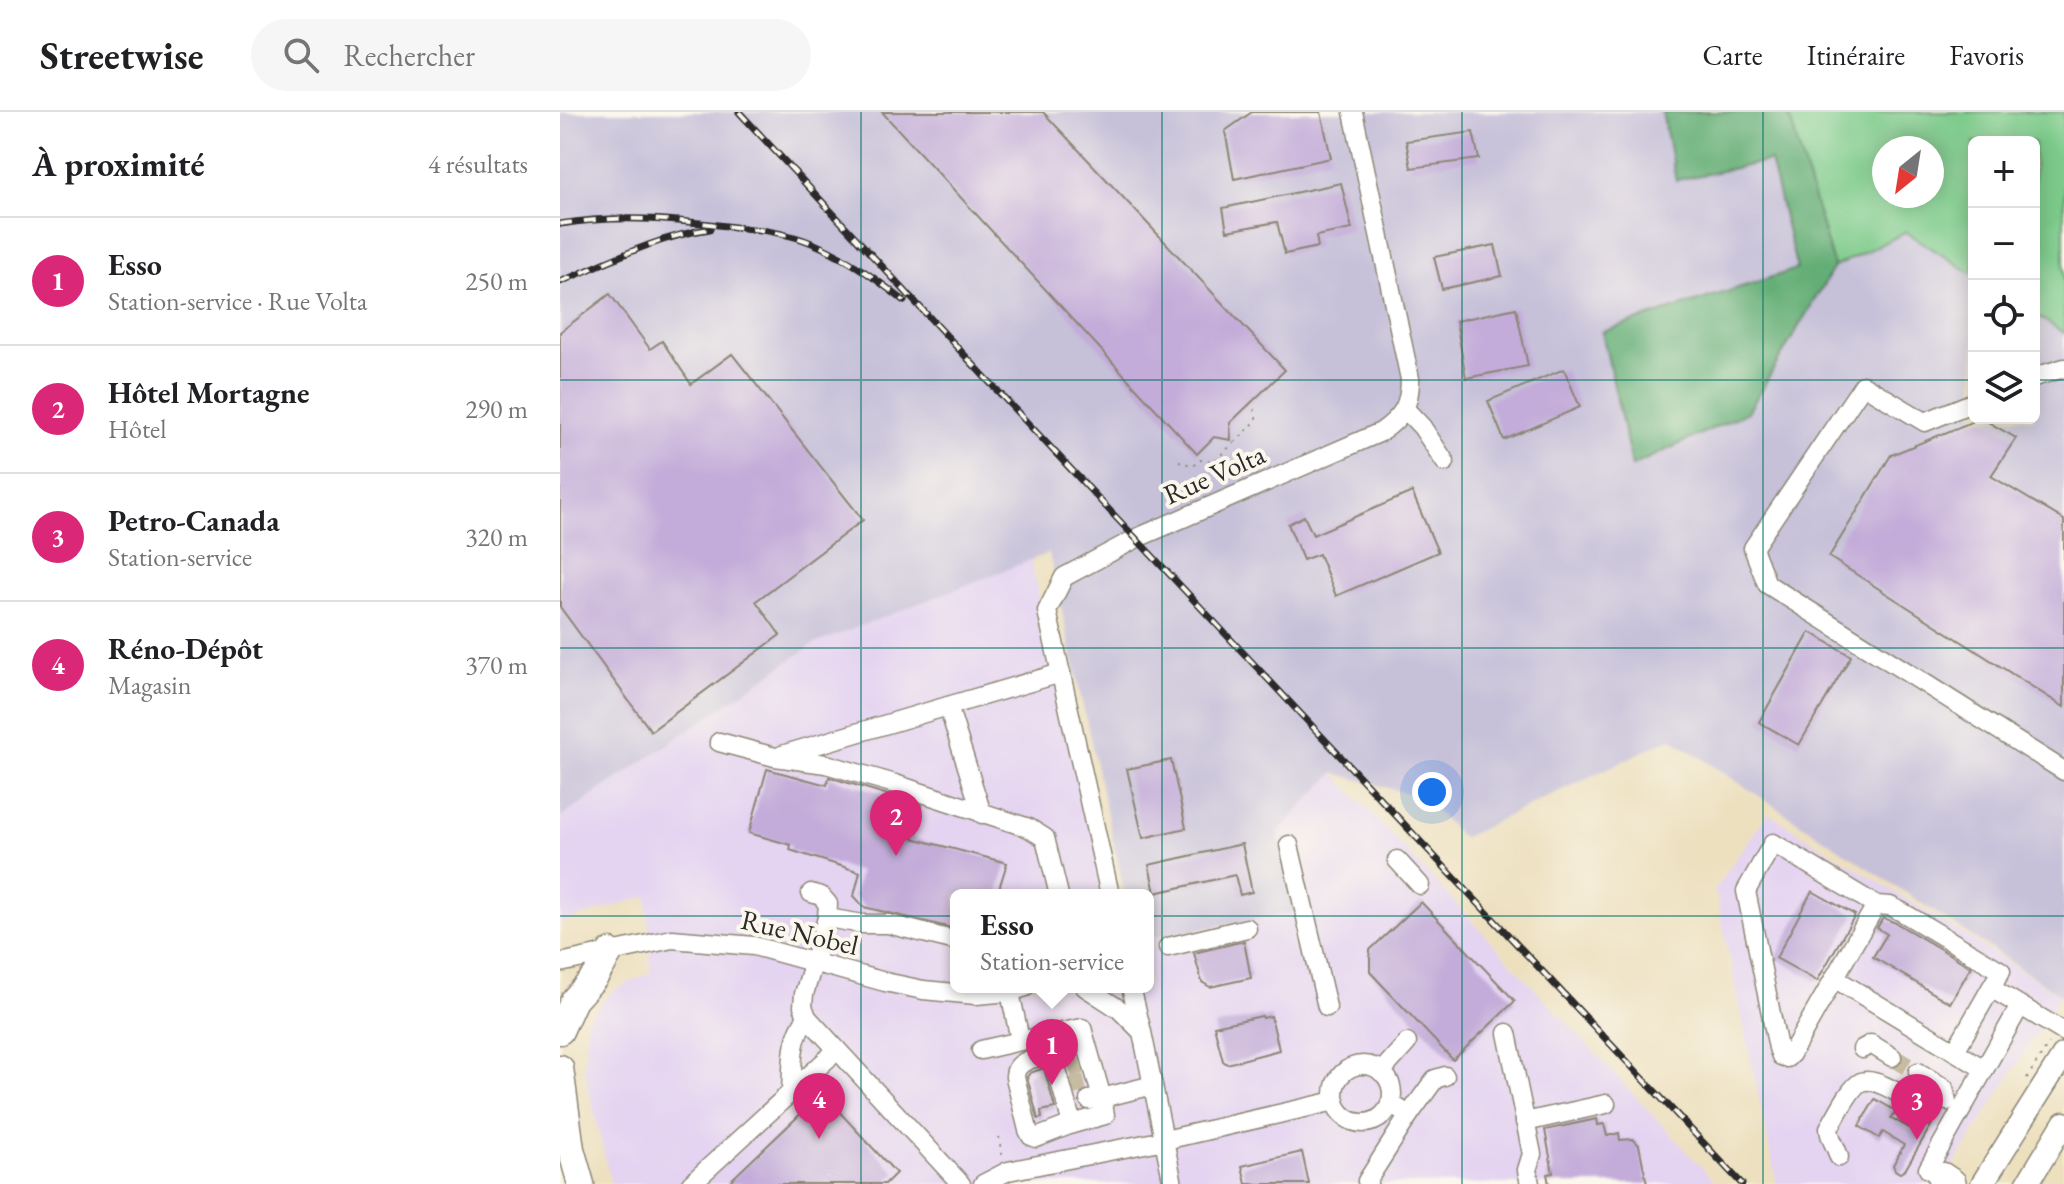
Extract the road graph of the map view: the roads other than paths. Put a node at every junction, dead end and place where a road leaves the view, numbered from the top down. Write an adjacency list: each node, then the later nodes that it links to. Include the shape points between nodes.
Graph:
1 (1353, 112): 5 (street, via 1410,379)
2 (2064, 368): 3 (street)
3 (2040, 375)
4 (1968, 404): 11 (street, via 1925,422 1863,385 1753,548 1767,584)
5 (1405, 409): 6 (street); 7 (street, Rue Volta, via 1381,432 1137,538 1064,577 1047,611)
6 (1445, 462)
7 (1061, 673): 8 (street); 17 (street, Rue Volta)
8 (948, 706): 10 (street); 12 (street)
9 (719, 742): 10 (street)
10 (775, 757): 12 (street, via 826,764)
11 (2064, 771)
12 (982, 814): 16 (street, via 1045,838)
13 (1289, 845): 36 (street)
14 (1397, 860): 15 (street)
15 (1420, 885)
16 (1058, 889)
17 (1109, 889)
18 (811, 893): 20 (street, via 828,904)
19 (1876, 905): 27 (street); 27 (street, via 1773,843 1746,891 1781,1056 1791,1054); 28 (street, via 1902,912 2001,971)
20 (827, 918): 22 (street, via 888,924); 25 (street)
21 (1247, 928): 23 (street)
22 (950, 940)
23 (1168, 947)
24 (610, 952): 25 (street, Rue Nobel, via 672,939 754,946); 26 (street, Rue Nobel); 38 (highway, via 574,1000)
25 (813, 961): 29 (street, Rue Nobel, via 885,982); 37 (street, via 804,994)
26 (560, 963)
27 (1834, 978): 47 (street)
28 (1991, 988): 35 (street); 47 (street)
29 (950, 993)
30 (954, 993): 31 (street, Rue Nobel)
31 (976, 993)
32 (1018, 993): 42 (street)
33 (1094, 993): 39 (street)
34 (1132, 993): 39 (street)
35 (2020, 1006): 40 (street); 51 (street)
36 (1327, 1007)
37 (807, 1017): 45 (street); 57 (street, via 793,1049)
38 (560, 1031)
39 (1142, 1032): 56 (street)
40 (2064, 1032)
41 (1507, 1033): 64 (street)
42 (1020, 1040): 46 (street); 55 (street)
43 (1407, 1043): 52 (street)
44 (1866, 1046): 49 (street)
45 (837, 1050): 57 (street); 73 (street)
46 (981, 1050)
47 (1955, 1051): 51 (street)
48 (2064, 1054): 79 (main road)
49 (1892, 1057)
50 (560, 1068): 71 (highway)
51 (1984, 1069): 70 (street, via 1928,1169)
52 (1381, 1072): 58 (street, via 1367,1066 1349,1069 1337,1083); 61 (street, via 1392,1091)
53 (1918, 1072): 59 (street, via 1944,1088)
54 (1445, 1076): 63 (street, via 1435,1079)
55 (1075, 1079): 56 (street); 66 (street); 66 (street, via 1105,1115); 66 (street, via 1020,1063 1015,1069 1031,1136)
56 (1153, 1085): 67 (street)
57 (791, 1090): 72 (street)
58 (1335, 1101): 61 (street, via 1346,1118 1364,1123 1382,1116); 67 (street)
59 (1947, 1101)
60 (1913, 1102): 68 (street, via 1880,1083 1861,1082 1829,1128)
61 (1390, 1103): 63 (street)
62 (1606, 1104): 64 (street)
63 (1409, 1115): 76 (street)
64 (1525, 1122): 77 (street, via 1532,1154)
65 (2064, 1123): 80 (main road)
66 (1072, 1124)
67 (1165, 1140): 69 (street, via 1102,1162); 75 (street)
68 (1839, 1157)
69 (1007, 1176): 74 (street)
70 (1940, 1179): 78 (street, via 1944,1172)
71 (581, 1184)
72 (691, 1184)
73 (961, 1184)
74 (983, 1184)
75 (1173, 1184)
76 (1368, 1184)
77 (1530, 1184)
78 (1957, 1184)
79 (1982, 1184)
80 (2027, 1184)

